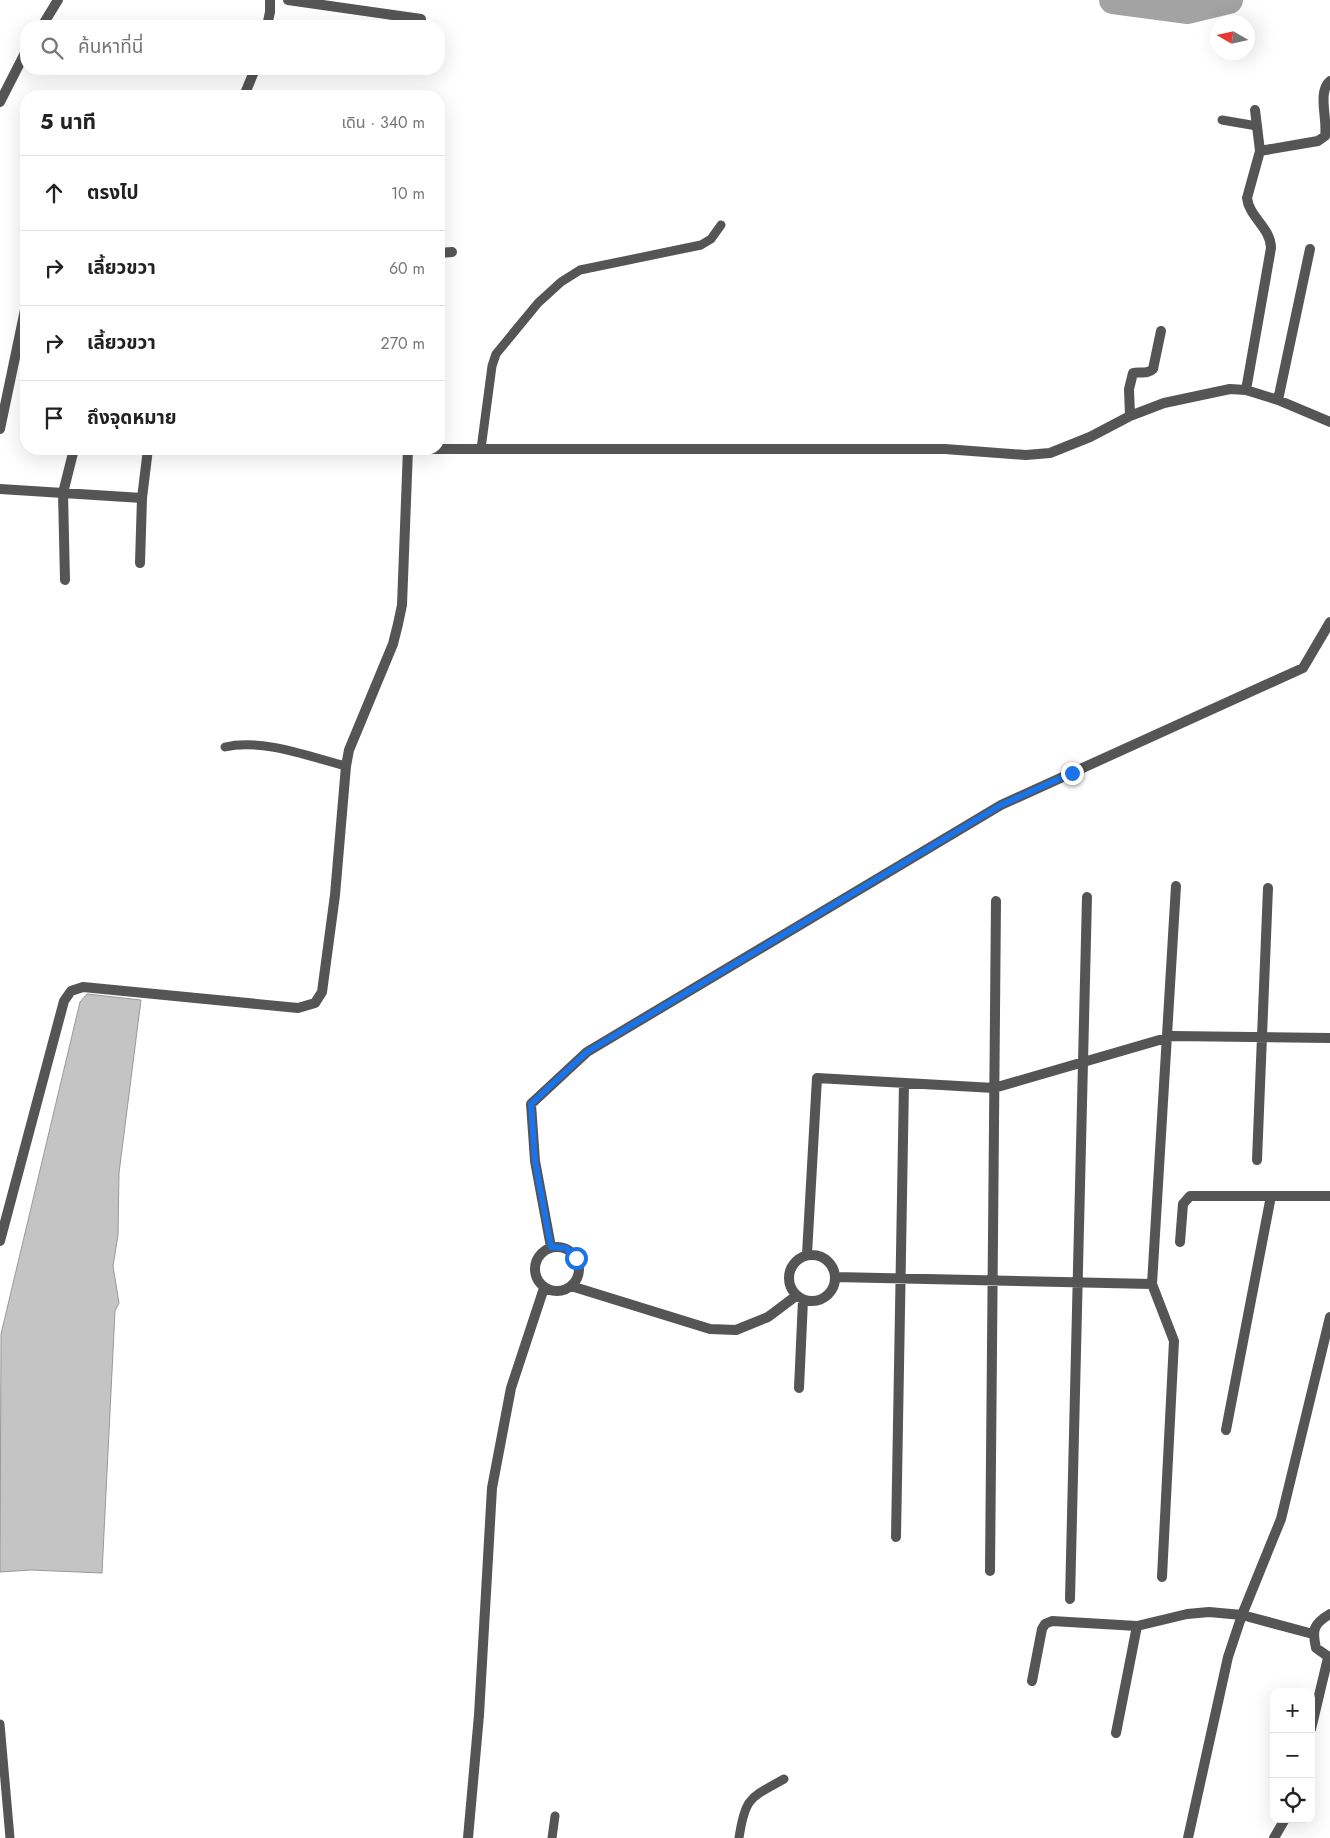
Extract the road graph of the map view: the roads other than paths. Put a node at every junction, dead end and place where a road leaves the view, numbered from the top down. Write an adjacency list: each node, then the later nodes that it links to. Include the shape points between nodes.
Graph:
1 (58, 0): 5 (street)
2 (270, 0): 6 (street)
3 (288, 0): 4 (street)
4 (420, 18)
5 (46, 20)
6 (268, 20)
7 (20, 63): 11 (street)
8 (253, 75): 10 (street)
9 (1330, 81): 15 (street, via 1325,85 1323,95 1325,136 1318,141)
10 (246, 90)
11 (0, 102)
12 (1254, 110): 14 (street)
13 (1222, 120): 14 (lane)
14 (1257, 126): 15 (street)
15 (1260, 151): 22 (street, via 1247,198 1248,205 1271,240 1271,248)
16 (721, 225): 28 (lane, via 711,239 701,245 580,270 538,303 496,354)
17 (1310, 249): 23 (street)
18 (452, 252): 19 (street)
19 (445, 253)
20 (1161, 331): 24 (street, via 1153,369 1133,373 1130,379)
21 (20, 334): 26 (street)
22 (1246, 390): 23 (street); 24 (street, via 1230,389 1164,403)
23 (1278, 400): 25 (street)
24 (1130, 416): 28 (street, via 1070,446 1050,453 1026,455 945,449)
25 (1330, 422)
26 (0, 429)
27 (445, 449): 28 (street)
28 (481, 449)
29 (72, 455): 33 (street)
30 (147, 455): 34 (street)
31 (408, 455): 39 (street, via 402,605 393,644 354,735)
32 (0, 489): 33 (street)
33 (63, 493): 34 (street); 36 (street)
34 (142, 498): 35 (street)
35 (140, 563)
36 (65, 580)
37 (1330, 622): 55 (street, via 1303,668 1001,805 587,1052 531,1104 535,1161)
38 (225, 747): 39 (lane, via 244,744 265,746)
39 (346, 766): 53 (street, via 324,982 315,1004 298,1008 83,987 71,991 64,1002)
40 (1176, 886): 44 (street)
41 (1268, 888): 45 (street)
42 (1087, 897): 47 (street)
43 (996, 901): 49 (street)
44 (1168, 1037): 45 (street); 47 (street); 61 (street)
45 (1262, 1037): 46 (street); 50 (street)
46 (1330, 1038)
47 (1082, 1062): 49 (street); 60 (street)
48 (904, 1083): 49 (street); 56 (street, via 817,1078); 58 (street)
49 (994, 1088): 59 (street)
50 (1257, 1160)
51 (1271, 1196): 52 (street); 54 (street, via 1190,1196 1183,1204); 67 (street)
52 (1330, 1196)
53 (0, 1241)
54 (1180, 1242)
55 (551, 1247): 62 (street, via 566,1248 576,1258 579,1273); 63 (street, via 544,1250 535,1262 535,1276)
56 (807, 1254): 57 (street, via 823,1257 834,1269); 64 (street, via 790,1269 789,1283)
57 (835, 1277): 58 (street); 64 (street, via 834,1285 824,1298 817,1301)
58 (900, 1278): 59 (street); 68 (street)
59 (993, 1280): 60 (street); 69 (street)
60 (1077, 1282): 61 (street); 71 (street)
61 (1152, 1284): 70 (street, via 1174,1341)
62 (572, 1286): 63 (street, via 558,1292); 64 (street, via 710,1329 736,1330 768,1317)
63 (544, 1288): 85 (street, via 511,1388 492,1488 479,1715)
64 (800, 1298): 66 (street)
65 (1330, 1317): 73 (street, via 1281,1519)
66 (799, 1388)
67 (1226, 1430)
68 (896, 1537)
69 (990, 1571)
70 (1162, 1577)
71 (1070, 1599)
72 (1330, 1614): 75 (street, via 1318,1622)
73 (1242, 1616): 74 (street, via 1209,1612 1186,1614); 75 (street); 88 (street, via 1228,1657)
74 (1137, 1626): 77 (street, via 1052,1621 1045,1624); 80 (street)
75 (1313, 1634): 76 (street, via 1316,1648)
76 (1329, 1658): 78 (street)
77 (1032, 1681)
78 (1315, 1713)
79 (0, 1724): 84 (lane)
80 (1116, 1733)
81 (784, 1779): 87 (lane, via 749,1800)
82 (555, 1816): 86 (lane)
83 (1283, 1823): 89 (street)
84 (10, 1838)
85 (468, 1838)
86 (552, 1838)
87 (739, 1838)
88 (1188, 1838)
89 (1274, 1838)

